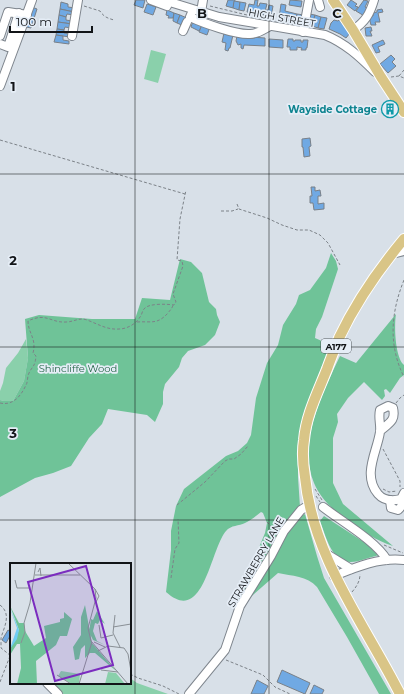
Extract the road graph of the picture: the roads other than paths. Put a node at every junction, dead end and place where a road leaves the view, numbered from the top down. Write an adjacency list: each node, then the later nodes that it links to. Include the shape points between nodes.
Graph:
1 (32, 0): 9 (street)
2 (150, 0): 8 (street, HIGH STREET)
3 (203, 0): 10 (street)
4 (310, 0): 17 (street)
5 (333, 0): 15 (main road)
6 (374, 0): 15 (street, via 367,18)
7 (78, 2): 20 (street)
8 (165, 3): 10 (street, HIGH STREET)
9 (23, 14): 19 (street, via 8,12); 22 (street, via 8,47); 25 (street)
10 (192, 16): 11 (street, HIGH STREET); 14 (street); 16 (street)
11 (219, 17): 12 (street, HIGH STREET); 14 (street)
12 (243, 21): 13 (street, HIGH STREET); 18 (street)
13 (270, 26): 17 (street, HIGH STREET); 18 (street, via 256,34)
14 (217, 27): 18 (street)
15 (353, 30): 21 (main road)
16 (182, 31)
17 (303, 32): 23 (street, HIGH STREET, via 335,39)
18 (239, 33)
19 (0, 36)
20 (72, 36)
21 (360, 43): 23 (street); 24 (main road)
22 (0, 44)
23 (349, 48): 24 (street, HIGH STREET)
24 (381, 77): 26 (main road)
25 (0, 86)
26 (404, 112)
27 (404, 239): 29 (main road, A177)
28 (404, 250): 29 (street)
29 (392, 254): 32 (main road, A177, via 342,332 311,409 303,442)
30 (380, 431): 31 (street, via 371,469 373,486 381,497 390,500)
31 (402, 493)
32 (309, 505): 34 (main road, A177); 41 (street, STRAWBERRY LANE, via 300,510 281,537 240,606 230,639 221,656)
33 (323, 507): 35 (street, via 368,540)
34 (325, 553): 37 (street); 38 (main road, A177)
35 (387, 560): 36 (street); 37 (street)
36 (404, 560)
37 (354, 568): 38 (street)
38 (334, 576): 42 (main road, A177)
39 (48, 684): 40 (street)
40 (58, 694)
41 (189, 694)
42 (400, 694)

